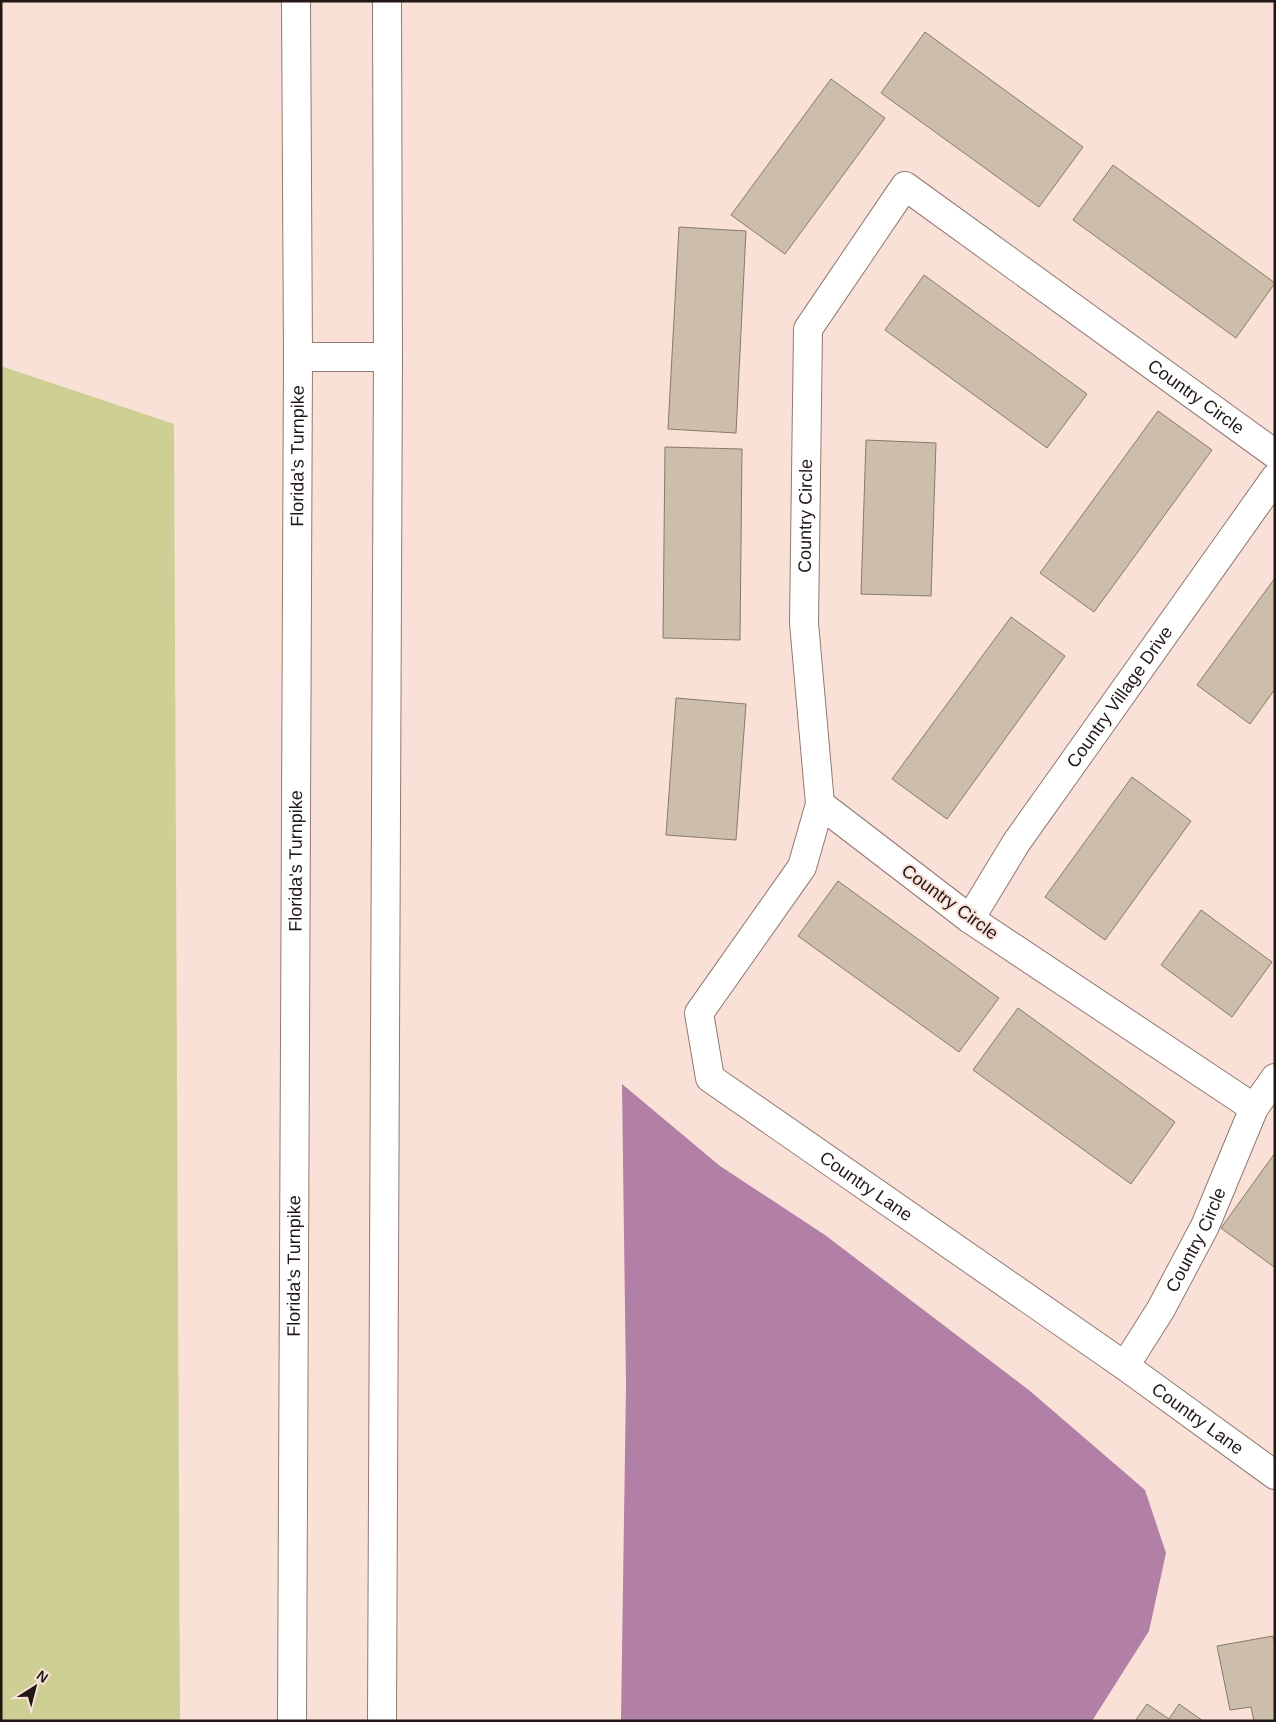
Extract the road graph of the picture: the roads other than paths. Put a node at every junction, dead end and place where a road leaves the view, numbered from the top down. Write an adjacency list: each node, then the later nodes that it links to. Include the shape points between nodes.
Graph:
1 (296, 1): 3 (main road, Florida's Turnpike)
2 (387, 1): 4 (main road)
3 (298, 357): 4 (main road); 13 (main road, Florida's Turnpike)
4 (388, 358): 14 (main road)
5 (1275, 454): 7 (main road, Country Circle, via 905,186 808,329 804,623)
6 (1275, 478): 8 (main road, Country Village Drive, via 1016,843)
7 (820, 804): 8 (main road, Country Circle); 11 (main road, Country Lane, via 802,867 699,1013 710,1078)
8 (970, 919): 10 (main road, Country Circle)
9 (1275, 1078): 10 (main road, Country Circle)
10 (1254, 1108): 11 (main road, Country Circle, via 1205,1226 1161,1309)
11 (1124, 1366): 12 (main road, Country Lane)
12 (1275, 1475)
13 (292, 1721)
14 (382, 1721)

